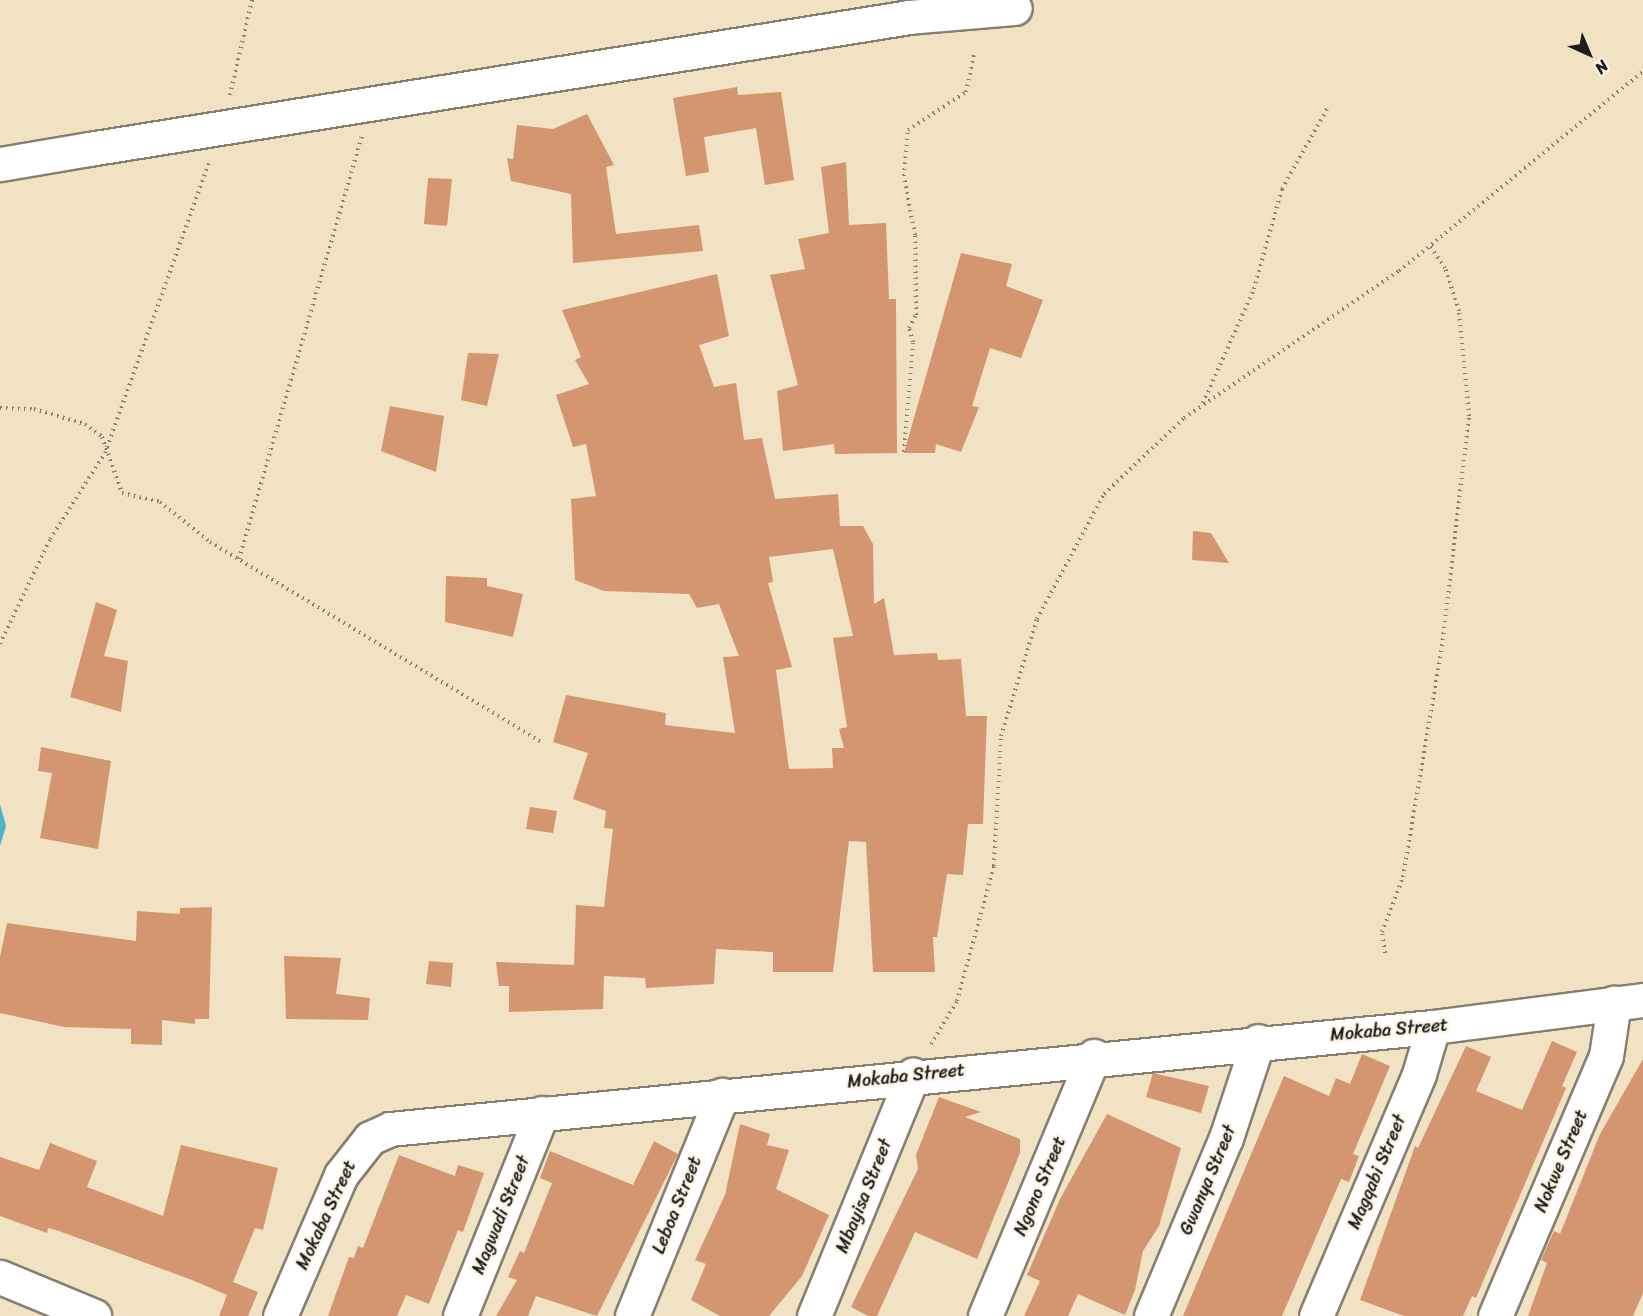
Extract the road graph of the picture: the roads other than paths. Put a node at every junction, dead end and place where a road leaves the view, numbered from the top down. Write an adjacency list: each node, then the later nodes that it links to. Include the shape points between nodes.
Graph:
1 (1015, 8): 2 (street, via 909,17)
2 (0, 164)
3 (1628, 1001): 4 (street, Mokaba Street); 19 (street, Nokwe Street)
4 (1433, 1027): 5 (street, Mokaba Street); 18 (street, Magqabi Street, via 1419,1074)
5 (1258, 1041): 6 (street, Mokaba Street); 17 (street, Gwanya Street, via 1226,1138)
6 (1094, 1056): 7 (street, Mokaba Street); 16 (street, Ngono Street)
7 (913, 1075): 8 (street, Mokaba Street); 15 (street, Mbayisa Street)
8 (722, 1095): 9 (street, Mokaba Street); 14 (street, Leboa Street)
9 (542, 1113): 12 (street, Mokaba Street, via 418,1124 370,1138 341,1175); 13 (street, Magwadi Street)
10 (0, 1277): 11 (street)
11 (94, 1316)
12 (280, 1316)
13 (460, 1316)
14 (632, 1316)
15 (814, 1316)
16 (985, 1316)
17 (1151, 1316)
18 (1316, 1316)
19 (1495, 1316)

